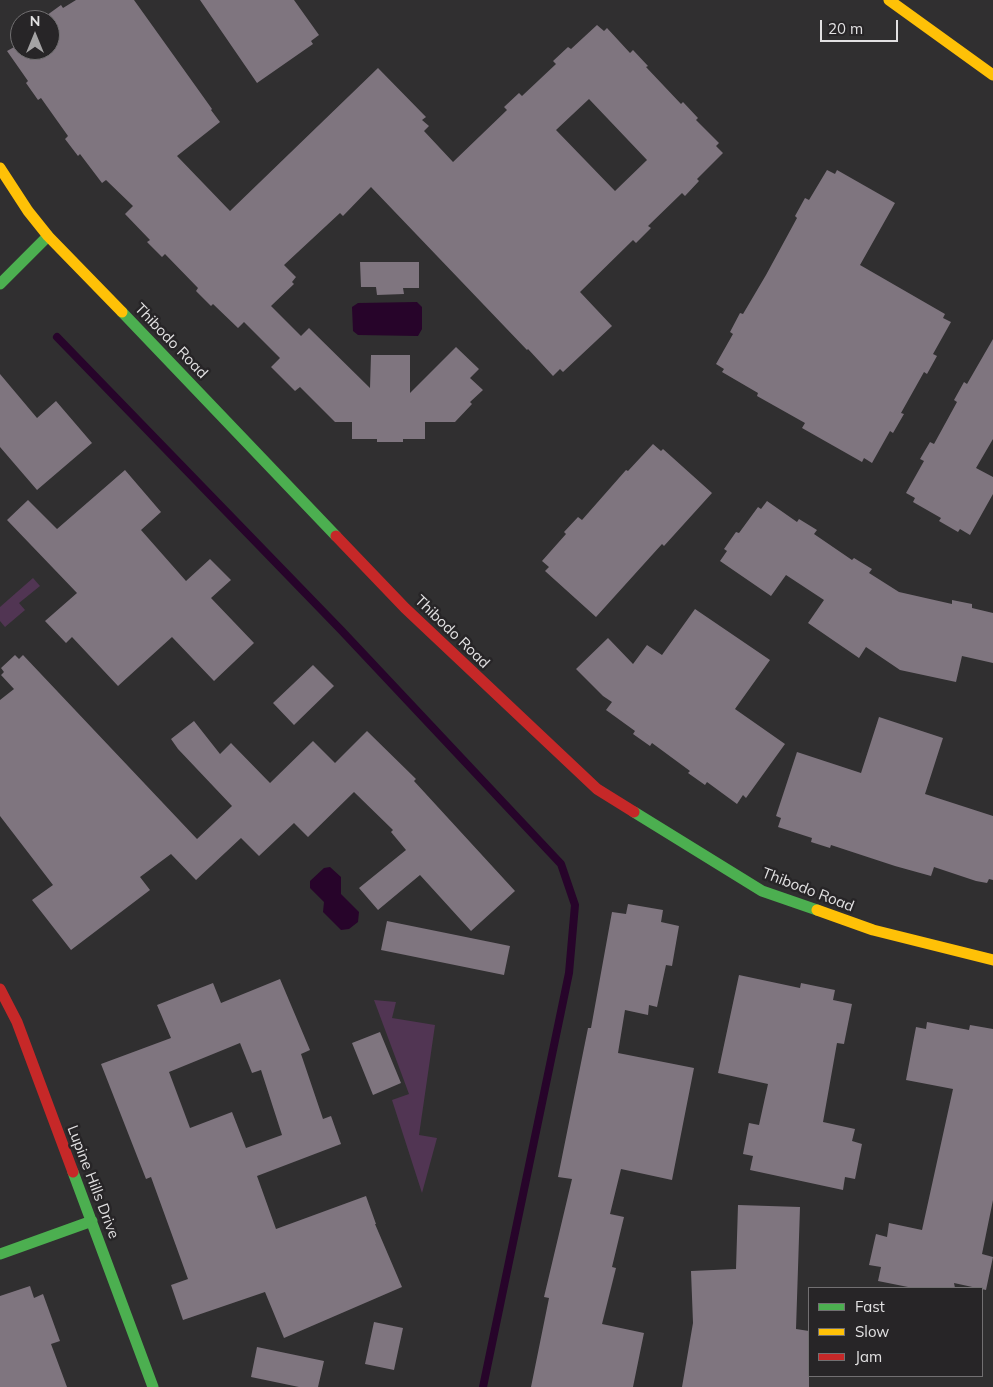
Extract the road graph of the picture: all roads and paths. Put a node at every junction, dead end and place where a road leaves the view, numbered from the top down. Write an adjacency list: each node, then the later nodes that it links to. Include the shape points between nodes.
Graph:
1 (889, 0): 2 (main road)
2 (993, 75)
3 (0, 168): 4 (main road, Thibodo Road)
4 (48, 236): 5 (main road); 6 (main road, Thibodo Road, via 405,608 597,789 762,891 873,930)
5 (0, 284)
6 (993, 960)
7 (0, 989): 8 (main road, Lupine Hills Drive, via 17,1022)
8 (92, 1221): 9 (main road); 10 (main road, Lupine Hills Drive)
9 (0, 1254)
10 (153, 1387)

